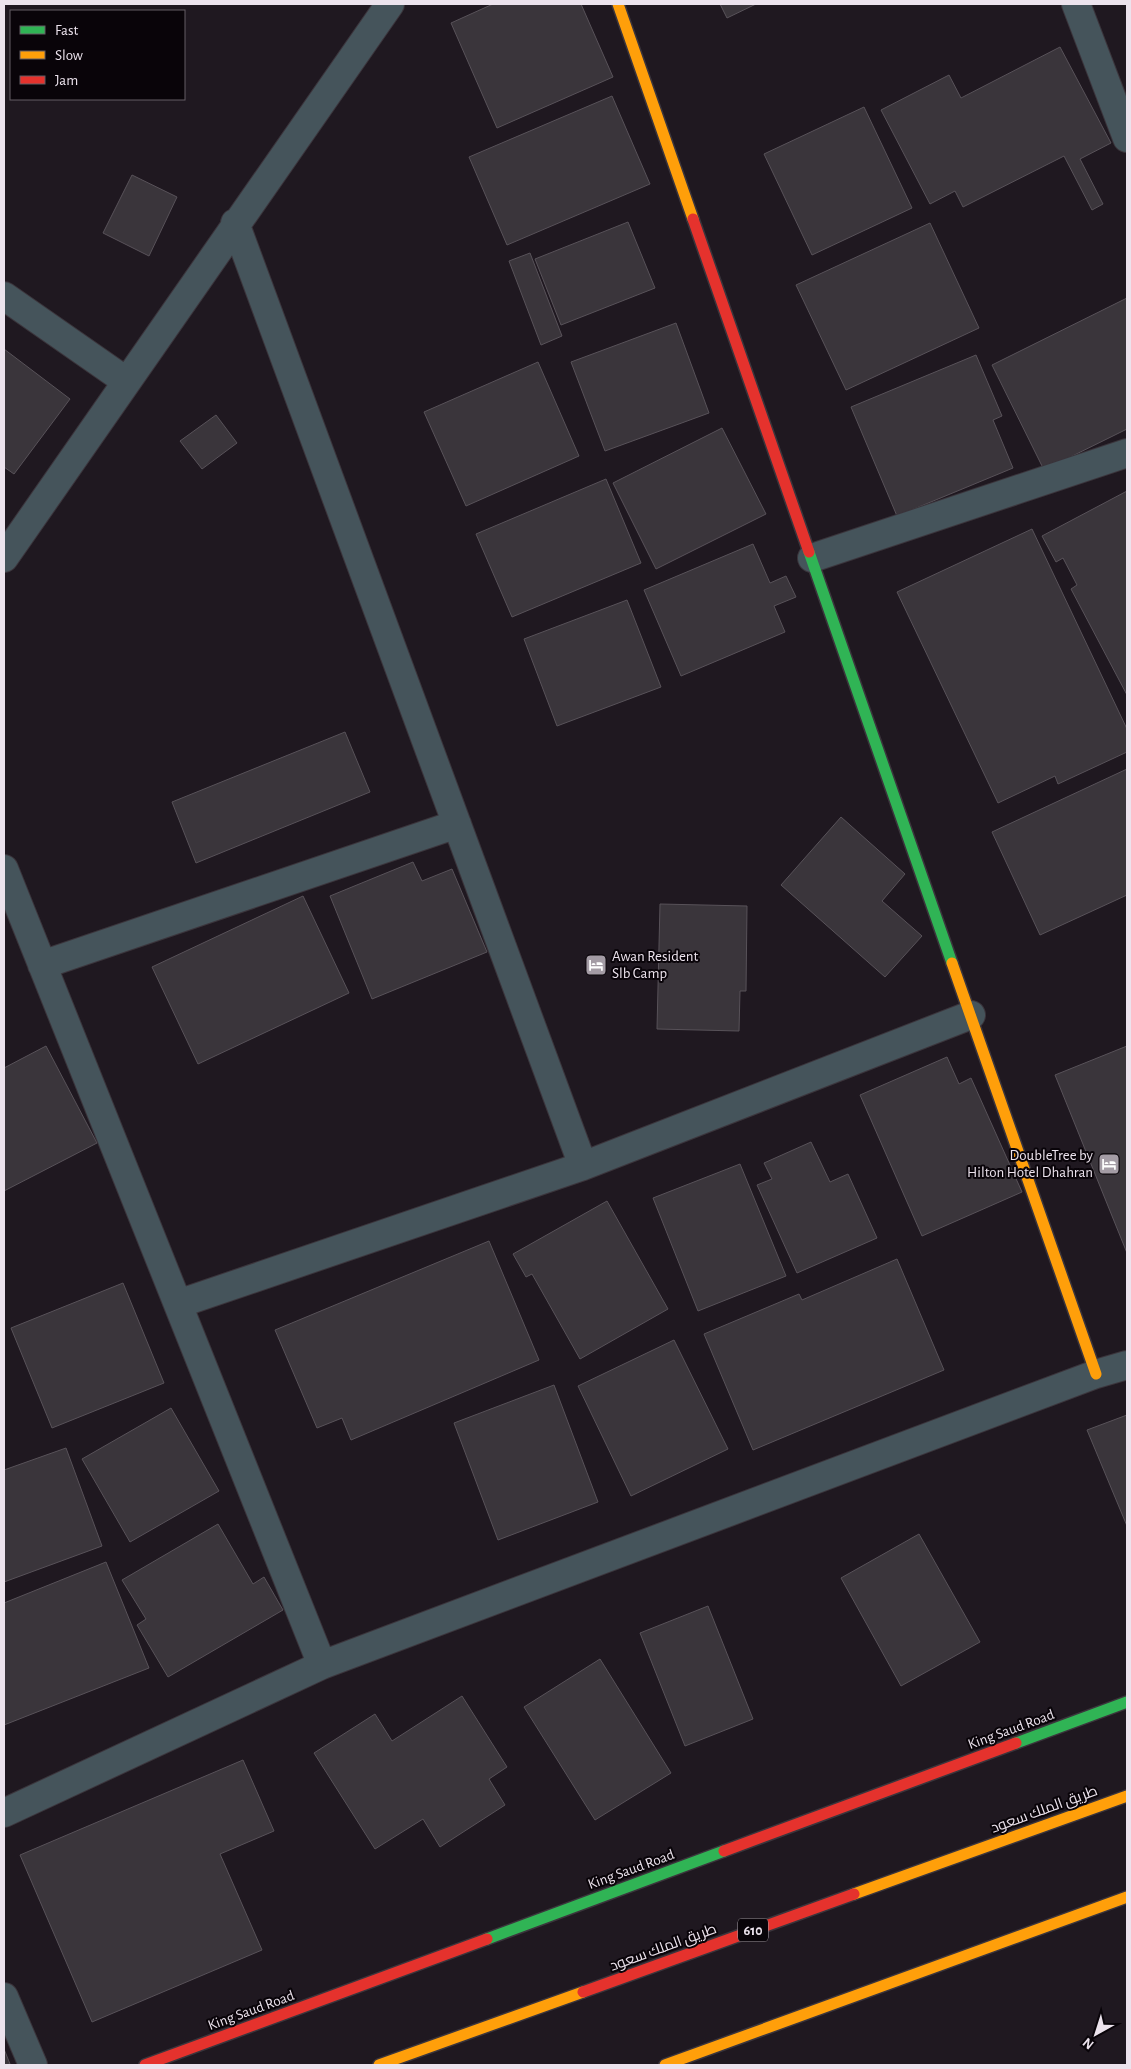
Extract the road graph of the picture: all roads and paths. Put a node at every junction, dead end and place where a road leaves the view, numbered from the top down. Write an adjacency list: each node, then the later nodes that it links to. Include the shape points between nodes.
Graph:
1 (390, 4): 5 (street)
2 (618, 4): 10 (main road)
3 (1076, 4): 4 (street)
4 (1127, 138)
5 (235, 223): 7 (street); 11 (street)
6 (4, 296): 7 (street)
7 (126, 381): 9 (street)
8 (1127, 453): 10 (street)
9 (4, 558)
10 (812, 558): 14 (main road)
11 (457, 824): 13 (street); 15 (street)
12 (4, 869): 13 (street)
13 (42, 966): 16 (street)
14 (971, 1015): 15 (street); 18 (main road)
15 (583, 1166): 16 (street)
16 (178, 1304): 19 (street)
17 (1127, 1364): 18 (street)
18 (1096, 1374): 19 (street)
19 (322, 1665): 22 (street)
20 (1127, 1702): 26 (main road, King Saud Road)
21 (1127, 1796): 27 (main road, طريق الملك سعود / 610)
22 (4, 1813)
23 (1127, 1897): 28 (main road)
24 (4, 1997): 25 (street)
25 (33, 2065)
26 (146, 2065)
27 (379, 2065)
28 (665, 2065)

